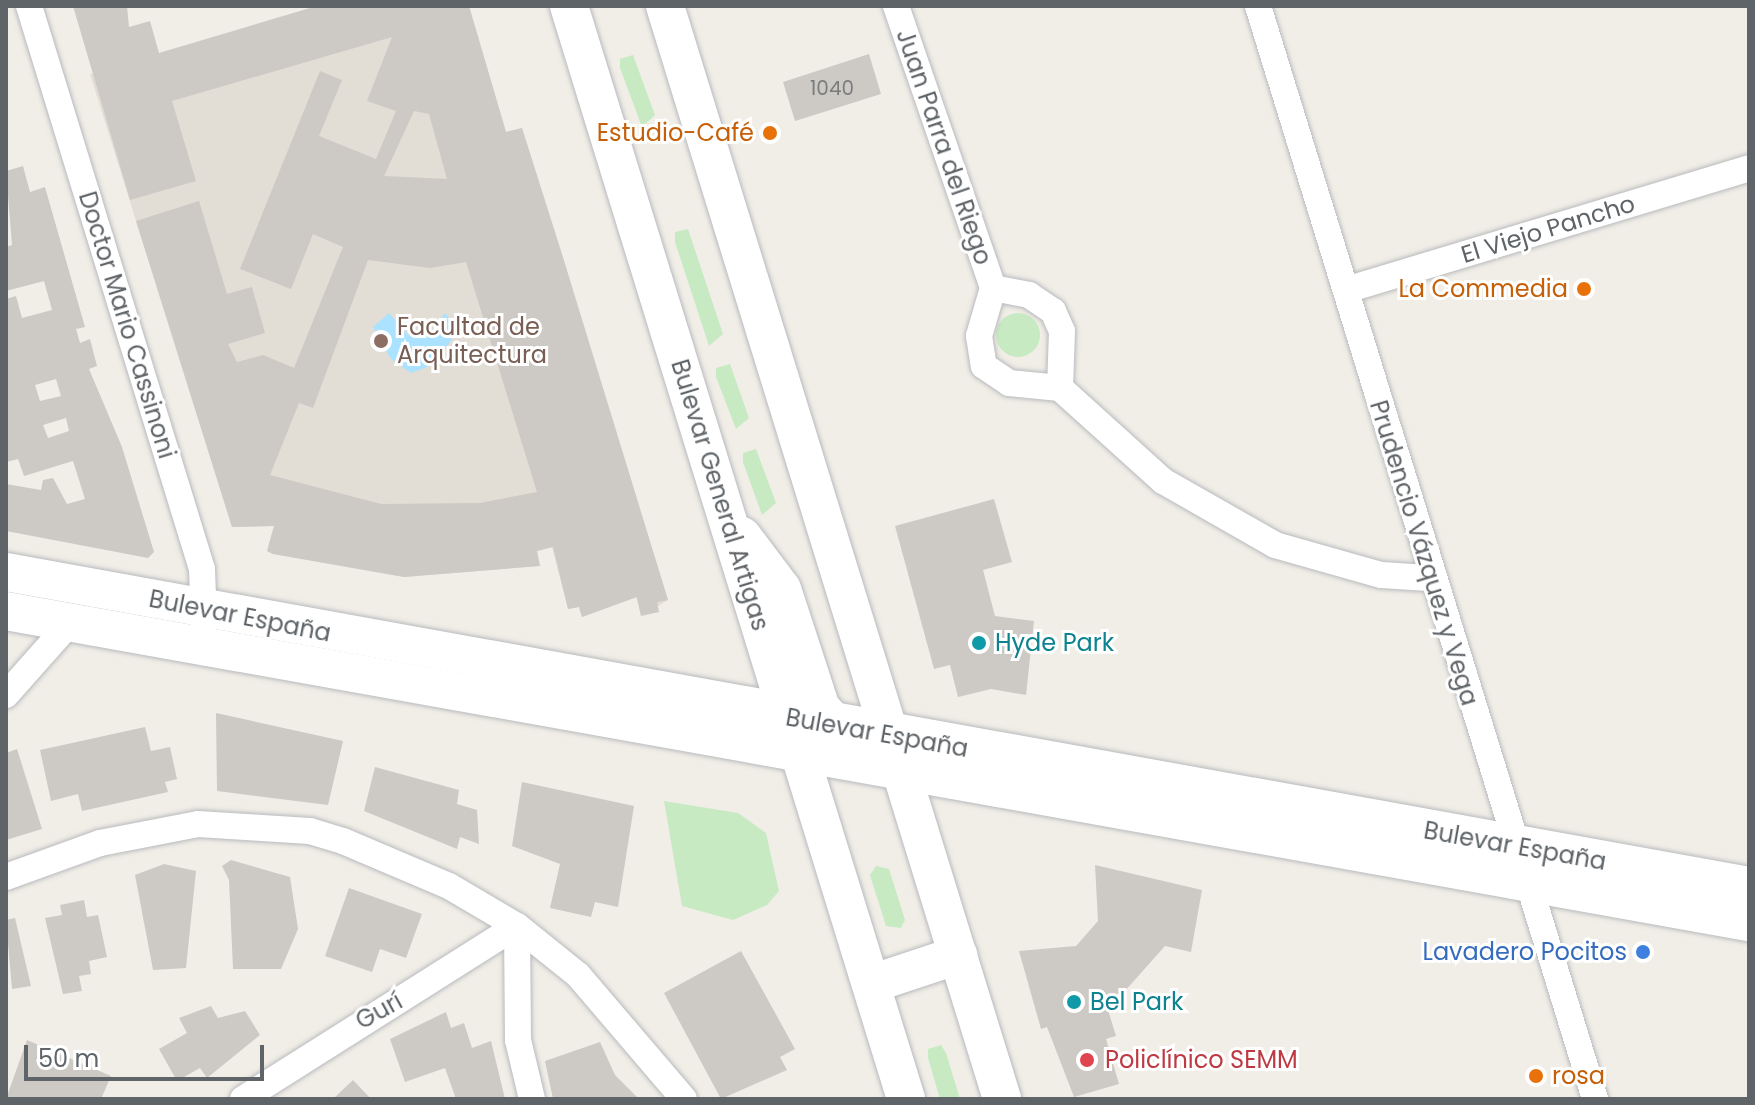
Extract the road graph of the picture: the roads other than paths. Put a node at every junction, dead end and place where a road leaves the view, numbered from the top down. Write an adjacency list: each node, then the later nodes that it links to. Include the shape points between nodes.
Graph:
1 (29, 6): 13 (street, Doctor Mario Cassinoni, via 202,569)
2 (569, 6): 10 (main road, Bulevar General Artigas)
3 (665, 6): 20 (main road)
4 (896, 6): 7 (street, Juan Parra del Riego)
5 (1258, 6): 8 (street, Prudencio Vázquez y Vega)
6 (1749, 168): 8 (street, El Viejo Pancho)
7 (993, 288): 9 (street, Juan Parra del Riego, via 1029,295 1053,311 1062,331); 9 (street, Juan Parra del Riego, via 979,336 984,366 1009,383)
8 (1346, 290): 12 (street, Prudencio Vázquez y Vega)
9 (1060, 388): 12 (street, via 1163,481 1222,519 1330,564)
10 (726, 515): 18 (main road, Bulevar General Artigas); 19 (main road, via 782,589 814,692)
11 (6, 572): 13 (main road, Bulevar España)
12 (1429, 578): 23 (street, Prudencio Vázquez y Vega)
13 (206, 609): 16 (street, Doctor Mario Cassinoni); 18 (main road, Bulevar España)
14 (6, 611): 15 (main road, Bulevar España)
15 (70, 623): 16 (main road, Bulevar España); 17 (street)
16 (201, 646): 21 (main road, Bulevar España)
17 (6, 695)
18 (788, 718): 19 (main road, Bulevar España); 21 (main road, Bulevar General Artigas)
19 (838, 727): 20 (main road, Bulevar España); 22 (main road)
20 (892, 736): 22 (main road); 23 (main road, Bulevar España)
21 (799, 757): 22 (main road, Bulevar España); 30 (main road, Bulevar General Artigas)
22 (902, 776): 25 (main road, Bulevar España); 29 (main road)
23 (1516, 847): 25 (street, Prudencio Vázquez y Vega); 26 (main road, Bulevar España)
24 (6, 877): 28 (street, via 149,830 268,826 310,831 382,854)
25 (1528, 884): 27 (main road, Bulevar España); 36 (street, Prudencio Vázquez y Vega)
26 (1749, 886)
27 (1749, 922)
28 (517, 926): 31 (street, Gurí); 32 (street, via 518,1040); 33 (street, via 578,975)
29 (958, 955): 30 (main road); 35 (main road)
30 (871, 984): 34 (main road, Bulevar General Artigas)
31 (243, 1099)
32 (532, 1099)
33 (684, 1099)
34 (906, 1099)
35 (1002, 1099)
36 (1595, 1099)

